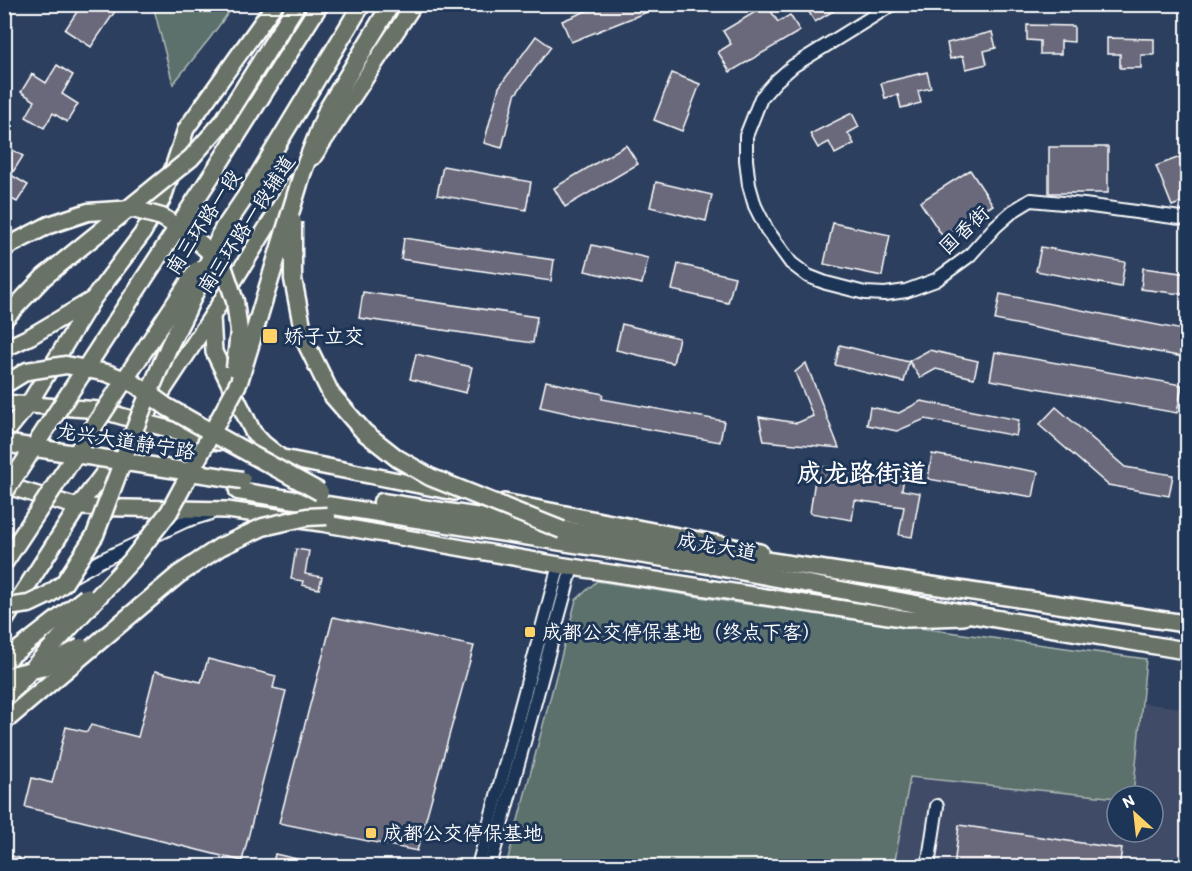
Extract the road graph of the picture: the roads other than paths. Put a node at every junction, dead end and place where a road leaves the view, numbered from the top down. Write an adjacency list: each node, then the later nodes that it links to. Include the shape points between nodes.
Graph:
1 (275, 4): 13 (main road, via 186,129 163,198 142,234)
2 (297, 4): 12 (highway, bridge, via 222,123 191,158)
3 (320, 4): 30 (highway, 南三环路一段, bridge)
4 (362, 4): 10 (highway, 南三环路一段, bridge)
5 (391, 4): 8 (highway, via 327,110)
6 (414, 4): 15 (main road, 南三环路一段辅道)
7 (893, 4): 9 (street, 国香街, via 784,73 761,98 746,136 749,185 756,206 767,230 791,263 808,276 865,293 906,291 945,274 969,256 1013,211 1031,200)
8 (303, 171): 22 (highway, bridge, via 239,382); 33 (highway, bridge, via 292,225 293,279 305,340 331,394 364,432 397,458 430,477)
9 (1188, 219)
10 (224, 227): 36 (highway, 南三环路一段, bridge); 39 (highway, bridge, via 140,415 95,535 64,583 29,604)
11 (4, 248): 22 (highway, bridge, via 49,225 88,212 133,209 162,217 193,237 222,263 235,301 239,331 235,368)
12 (44, 277): 14 (highway); 16 (highway)
13 (93, 299): 17 (main road); 20 (main road)
14 (4, 305)
15 (212, 316): 21 (main road, 南三环路一段辅道); 26 (main road, via 214,352 253,432)
16 (4, 319)
17 (4, 348)
18 (4, 385): 29 (highway, bridge, via 27,371 66,365 107,373 135,384)
19 (4, 403): 20 (main road)
20 (28, 405): 21 (main road, via 100,410); 23 (main road)
21 (142, 422): 26 (main road); 31 (main road, 南三环路一段辅道)
22 (218, 423): 35 (highway, bridge, via 169,512)
23 (4, 435)
24 (4, 443): 28 (highway, 龙兴大道静宁路, bridge)
25 (4, 454): 28 (highway, 龙兴大道静宁路, bridge)
26 (283, 458): 38 (main road)
27 (4, 485): 31 (main road)
28 (240, 485): 29 (highway, 成龙大道, bridge); 33 (highway, 成龙大道)
29 (320, 492): 33 (highway, 成龙大道, bridge)
30 (4, 493)
31 (78, 507): 32 (main road); 39 (main road, 南三环路一段辅道)
32 (227, 510): 37 (main road); 39 (street, via 185,521)
33 (562, 536): 34 (highway, 成龙大道); 43 (highway, bridge, via 471,537 380,520 307,517 263,527 220,547 178,575)
34 (702, 558): 38 (highway, 成龙大道); 40 (highway, 成龙大道)
35 (131, 561): 45 (highway, bridge); 47 (highway, bridge)
36 (4, 562)
37 (565, 566): 40 (main road, via 908,619); 50 (street); 51 (street)
38 (842, 571): 42 (highway, 成龙大道)
39 (10, 605): 41 (main road, 南三环路一段辅道)
40 (980, 616): 44 (highway, 成龙大道)
41 (4, 622)
42 (1188, 624)
43 (114, 628): 46 (highway, bridge, via 44,667); 48 (highway, bridge)
44 (1188, 651)
45 (4, 661)
46 (4, 677)
47 (4, 699)
48 (4, 722)
49 (937, 806): 52 (street)
50 (478, 867)
51 (490, 867)
52 (928, 867)

